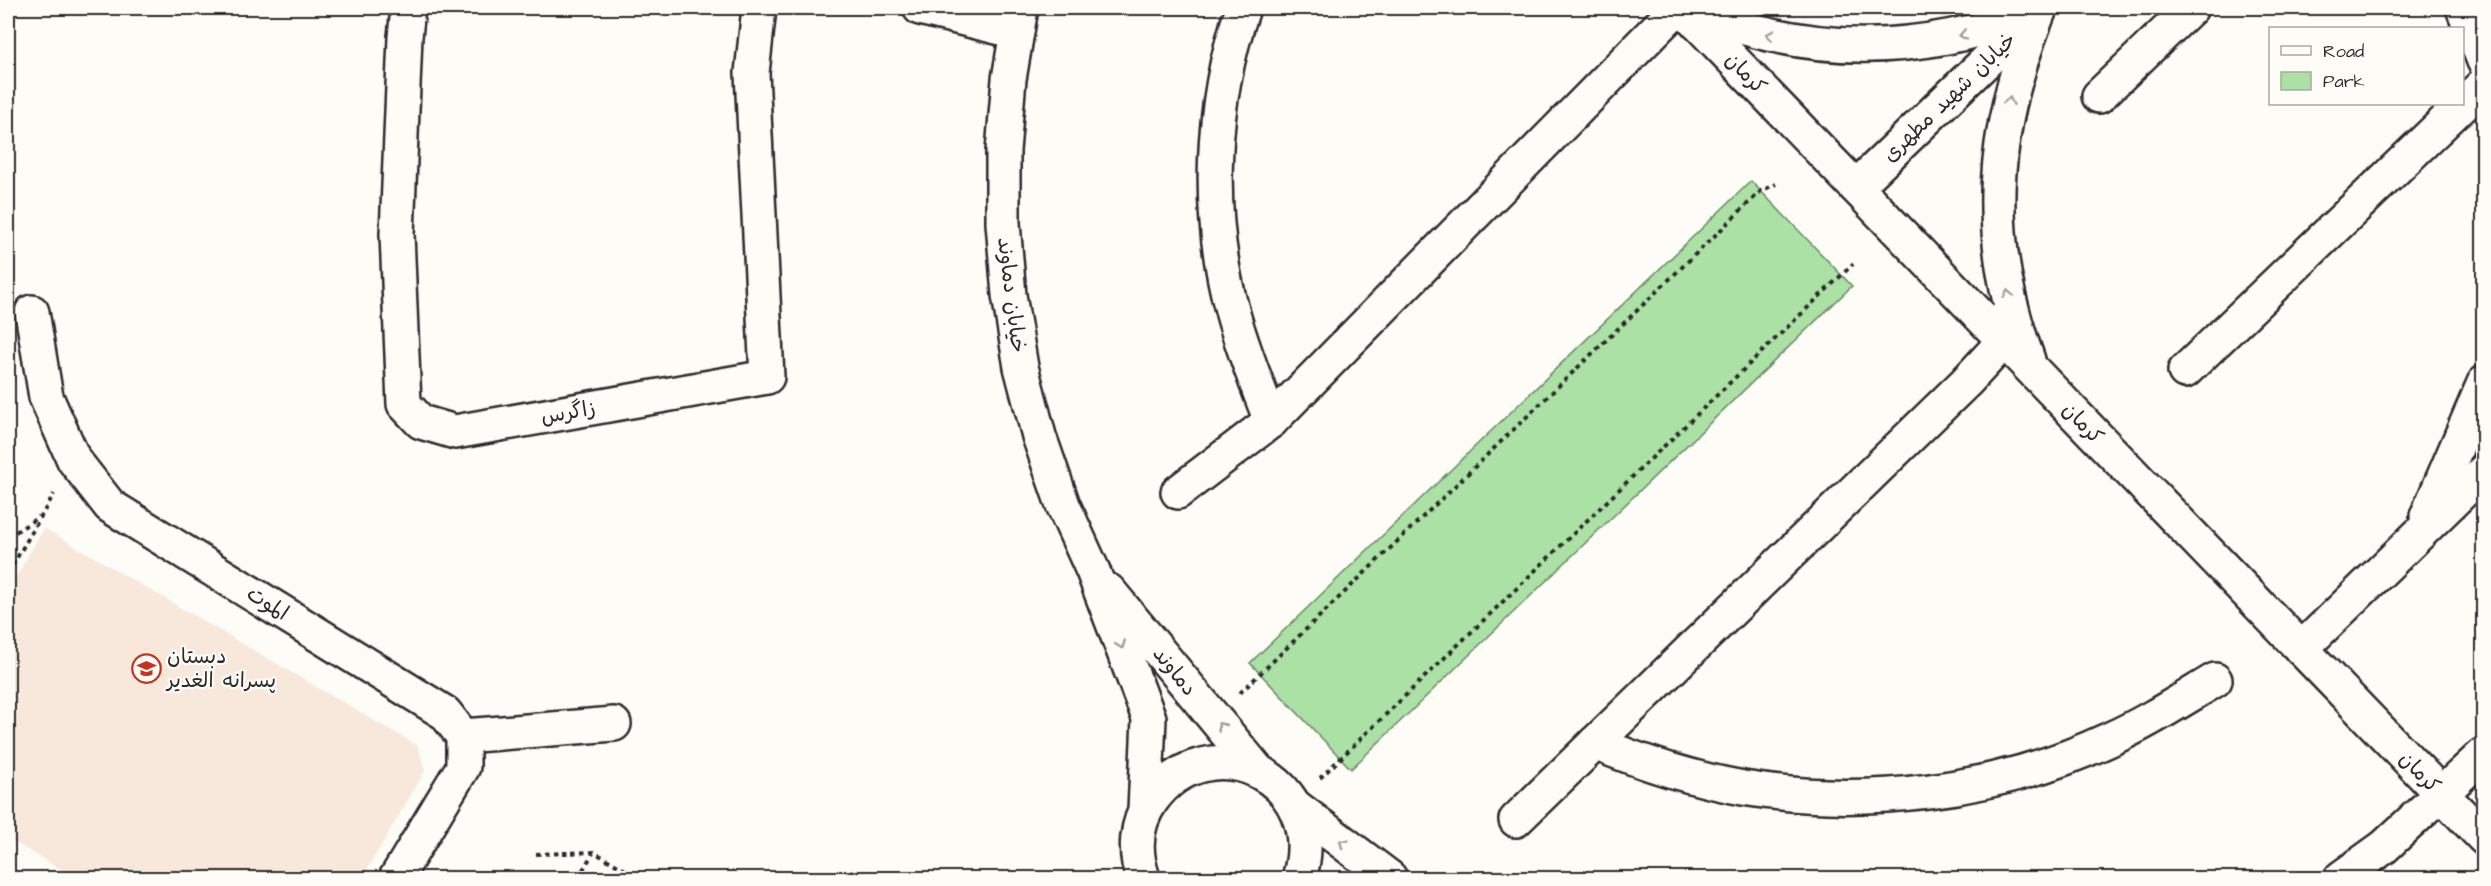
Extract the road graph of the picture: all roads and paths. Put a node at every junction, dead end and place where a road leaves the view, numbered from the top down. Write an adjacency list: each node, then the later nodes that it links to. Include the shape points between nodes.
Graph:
1 (408, 8): 2 (street, زاگرس, via 397,234 404,404 421,422 455,432 767,377 752,73)
2 (759, 8)
3 (920, 8): 10 (street)
4 (1243, 8): 24 (street, via 1224,80 1216,196 1221,254 1232,311)
5 (1677, 8): 24 (street)
6 (1685, 8): 9 (street, one-way to 6, via 1995,26 1932,41 1859,46 1767,35); 17 (street, کرمان)
7 (2191, 8): 13 (street)
8 (2463, 8): 11 (street)
9 (2040, 9): 17 (street, خیابان شهید مطهری); 21 (street, one-way to 9, via 2004,273 1998,190 2009,98)
10 (1019, 20): 29 (street, خیابان دماوند, via 1003,151 1009,295 1021,367 1039,436 1063,505)
11 (2484, 61)
12 (2484, 84): 14 (street)
13 (2098, 96)
14 (2464, 103)
15 (2462, 105): 22 (street)
16 (1776, 184): 33 (path, via 1761,191)
17 (1856, 187): 20 (street, کرمان)
18 (1853, 264): 39 (path)
19 (32, 312): 35 (street, الموت, via 46,397 74,460 110,506 445,713)
20 (2004, 341): 21 (street, کرمان); 36 (street)
21 (2032, 370): 31 (street, کرمان)
22 (2185, 371)
23 (2484, 383): 27 (street)
24 (1271, 421): 26 (street)
25 (2484, 471): 27 (street)
26 (1178, 492)
27 (2421, 530): 31 (street)
28 (8, 537): 30 (path, via 41,516)
29 (1093, 571): 38 (street, دماوند, one-way to 29); 42 (street, one-way to 42, via 1149,718)
30 (8, 573)
31 (2301, 649): 40 (street, کرمان)
32 (2215, 680): 36 (street, via 2163,713 2059,760 1989,781 1928,791 1867,796 1805,795 1743,788 1683,774)
33 (1240, 694)
34 (614, 724): 35 (street)
35 (463, 736): 48 (street, via 463,767)
36 (1595, 743): 43 (street)
37 (2484, 754): 40 (street)
38 (1258, 771): 41 (street, via 1280,786); 42 (street, via 1233,763 1206,764 1181,773 1160,789)
39 (1320, 778)
40 (2442, 794): 44 (street, کرمان); 53 (street, via 2384,847)
41 (1296, 807): 51 (street, via 1304,832 1305,859); 52 (street, one-way to 41)
42 (1145, 811): 47 (street, via 1137,836)
43 (1516, 820)
44 (2484, 838)
45 (594, 852): 46 (path); 49 (path); 50 (path)
46 (536, 854)
47 (1137, 873)
48 (396, 879)
49 (578, 879)
50 (639, 879)
51 (1299, 879)
52 (1390, 879)
53 (2341, 879)

